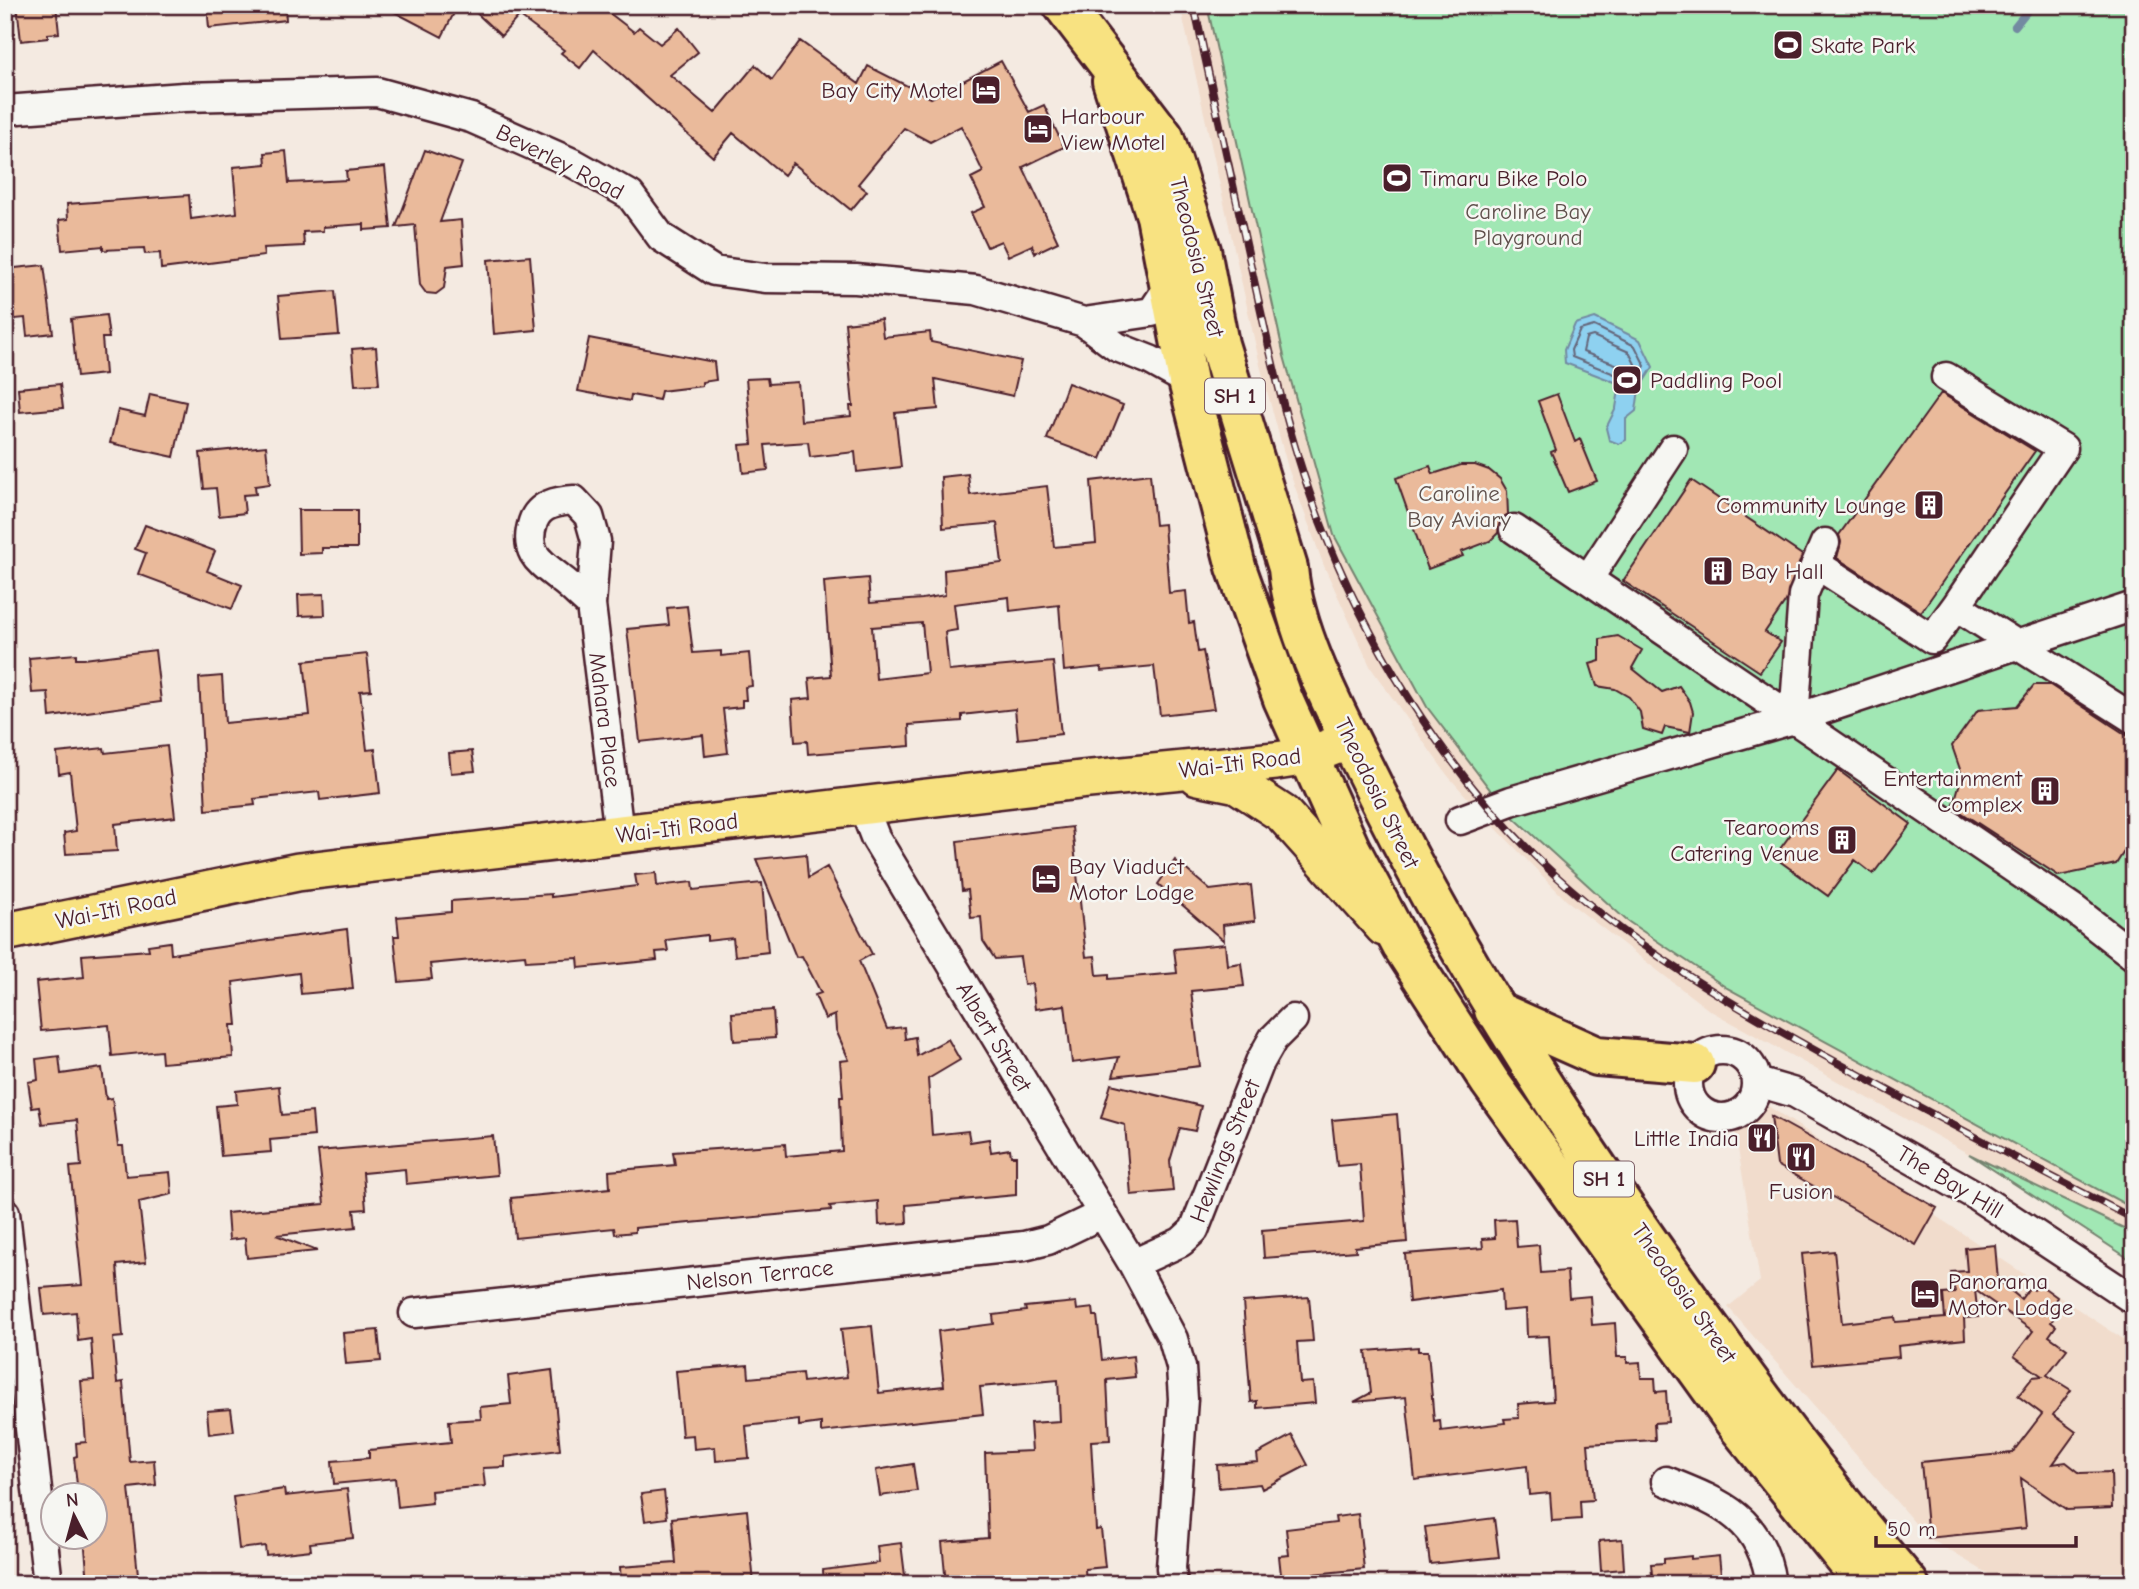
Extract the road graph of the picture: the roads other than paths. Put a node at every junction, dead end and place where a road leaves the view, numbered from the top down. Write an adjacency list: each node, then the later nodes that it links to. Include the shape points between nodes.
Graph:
1 (1063, 5): 2 (highway, SH 1)
2 (1107, 63): 4 (highway, Theodosia Street / SH 1, via 1156,216); 17 (highway, Theodosia Street / SH 1, via 1164,137 1201,250 1219,344 1288,568 1290,591 1324,685)
3 (5, 110): 5 (street, Beverley Road, via 184,97 377,92 471,118 575,164 630,195 661,237 714,271 976,290)
4 (1170, 285): 5 (street, Beverley Road, via 1152,312); 7 (highway, Theodosia Street / SH 1)
5 (1084, 323): 7 (street, Beverley Road, via 1117,347)
6 (1946, 377): 12 (street, via 2063,448)
7 (1188, 381): 18 (highway, Theodosia Street / SH 1, via 1236,567)
8 (1673, 449): 10 (street)
9 (1514, 529): 10 (street)
10 (1588, 579): 15 (street)
11 (591, 605): 22 (street, Mahara Place)
12 (1956, 606): 14 (street); 15 (street, via 1932,639 1821,554 1803,595)
13 (2134, 606): 14 (street)
14 (2019, 644): 15 (street); 16 (street)
15 (1794, 719): 21 (street); 25 (street, via 2075,910)
16 (2134, 719)
17 (1350, 740): 18 (main road, Wai-Iti Road); 26 (highway, Theodosia Street / SH 1, via 1412,865)
18 (1308, 756): 19 (main road, Wai-Iti Road); 24 (highway, Theodosia Street / SH 1, via 1350,849)
19 (1179, 771): 20 (main road, Wai-Iti Road); 24 (main road, via 1237,784 1283,814)
20 (863, 806): 22 (main road, Wai-Iti Road); 31 (street, Albert Street, via 874,837)
21 (1460, 820)
22 (619, 834): 23 (main road, Wai-Iti Road, via 298,873)
23 (5, 932)
24 (1402, 946): 36 (highway, Theodosia Street / SH 1, via 1490,1082 1705,1381)
25 (2134, 956)
26 (1494, 1010): 28 (highway, via 1598,1056); 36 (highway, Theodosia Street / SH 1, via 1561,1117)
27 (1293, 1019): 32 (street, Hewlings Street, via 1273,1039 1261,1062 1194,1230 1181,1242)
28 (1695, 1063): 29 (street, via 1712,1052 1732,1051 1749,1063); 29 (street, via 1688,1088 1700,1110 1711,1117 1744,1111 1752,1103)
29 (1757, 1082): 33 (street, The Bay Hill, via 1795,1093 1977,1196)
30 (5, 1213): 37 (street)
31 (1100, 1215): 32 (street, Albert Street); 34 (street, Nelson Terrace, via 1048,1240 1024,1246)
32 (1133, 1264): 38 (street, via 1173,1339 1181,1367)
33 (2134, 1300)
34 (414, 1313)
35 (1665, 1481): 39 (street, via 1734,1513 1755,1534 1768,1559)
36 (1889, 1578): 40 (highway)
37 (48, 1584)
38 (1173, 1584)
39 (1771, 1584)
40 (1926, 1584)

